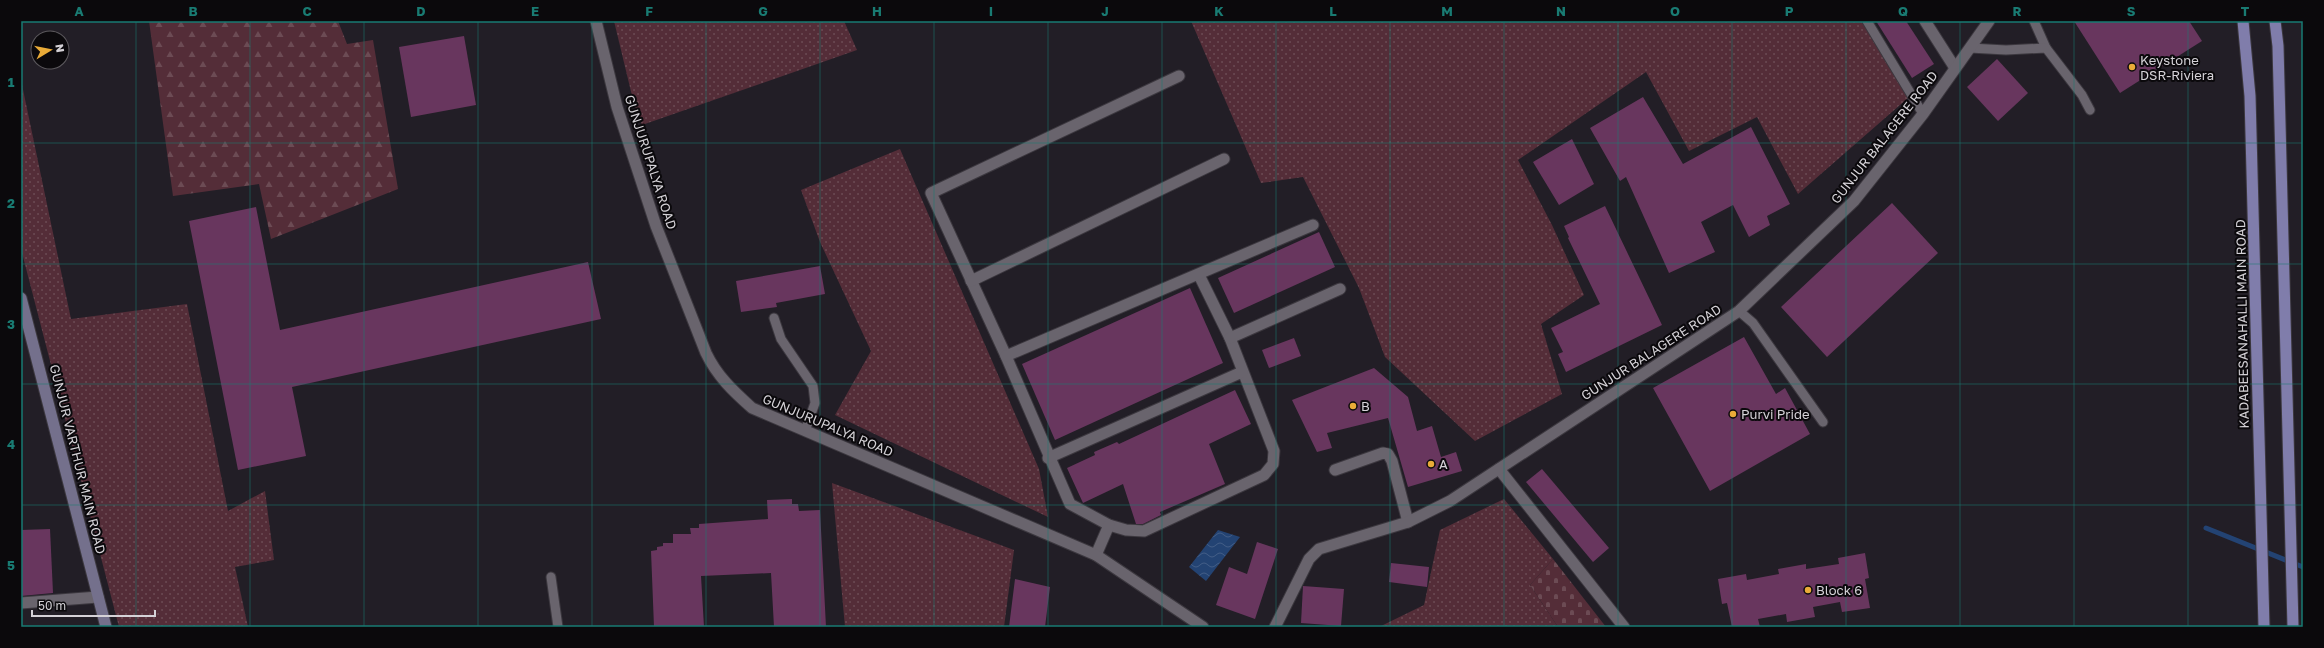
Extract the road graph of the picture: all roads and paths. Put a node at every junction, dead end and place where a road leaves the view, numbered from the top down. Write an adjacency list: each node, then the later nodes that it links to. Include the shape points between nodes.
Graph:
1 (596, 21): 26 (street, GUNJURUPALYA ROAD, via 616,107 684,302 712,366 729,387 752,408)
2 (1867, 21): 13 (lane)
3 (1925, 21): 10 (street)
4 (1989, 21): 8 (street, GUNJUR BALAGERE ROAD)
5 (2034, 21): 9 (lane)
6 (2243, 21): 41 (main road, KADABEESANAHALLI MAIN ROAD, via 2250,96)
7 (2275, 21): 42 (main road, via 2278,46)
8 (1970, 48): 9 (lane); 10 (street, GUNJUR BALAGERE ROAD)
9 (2046, 48): 12 (lane, via 2082,95)
10 (1955, 68): 13 (street, GUNJUR BALAGERE ROAD)
11 (1179, 76): 17 (street, via 930,193)
12 (2090, 110)
13 (1923, 114): 20 (street, GUNJUR BALAGERE ROAD, via 1854,201)
14 (1224, 159): 17 (street)
15 (1313, 225): 16 (street)
16 (1199, 276): 22 (street); 23 (street)
17 (971, 281): 23 (street)
18 (1340, 289): 22 (street)
19 (21, 298): 34 (main road, GUNJUR VARTHUR MAIN ROAD)
20 (1739, 311): 25 (lane, via 1753,323); 28 (street, GUNJUR BALAGERE ROAD)
21 (774, 318): 26 (lane, via 781,339 813,386 815,403)
22 (1230, 338): 24 (street)
23 (1006, 356): 27 (street)
24 (1242, 372): 27 (street); 31 (street, via 1274,450 1273,464 1264,475 1144,531 1126,530)
25 (1823, 422)
26 (806, 431): 32 (street, GUNJURUPALYA ROAD)
27 (1048, 458): 31 (street, via 1070,504)
28 (1499, 468): 30 (street, GUNJUR BALAGERE ROAD, via 1450,501); 40 (street)
29 (1335, 470): 30 (street, via 1383,453 1388,454)
30 (1408, 522): 39 (street, GUNJUR BALAGERE ROAD, via 1319,549 1309,559)
31 (1109, 525): 32 (street)
32 (1096, 555): 38 (street, GUNJURUPALYA ROAD)
33 (551, 577): 37 (lane)
34 (98, 596): 35 (street); 36 (main road, GUNJUR VARTHUR MAIN ROAD)
35 (21, 603)
36 (106, 627)
37 (558, 627)
38 (1202, 627)
39 (1275, 627)
40 (1624, 627)
41 (2264, 627)
42 (2293, 627)

